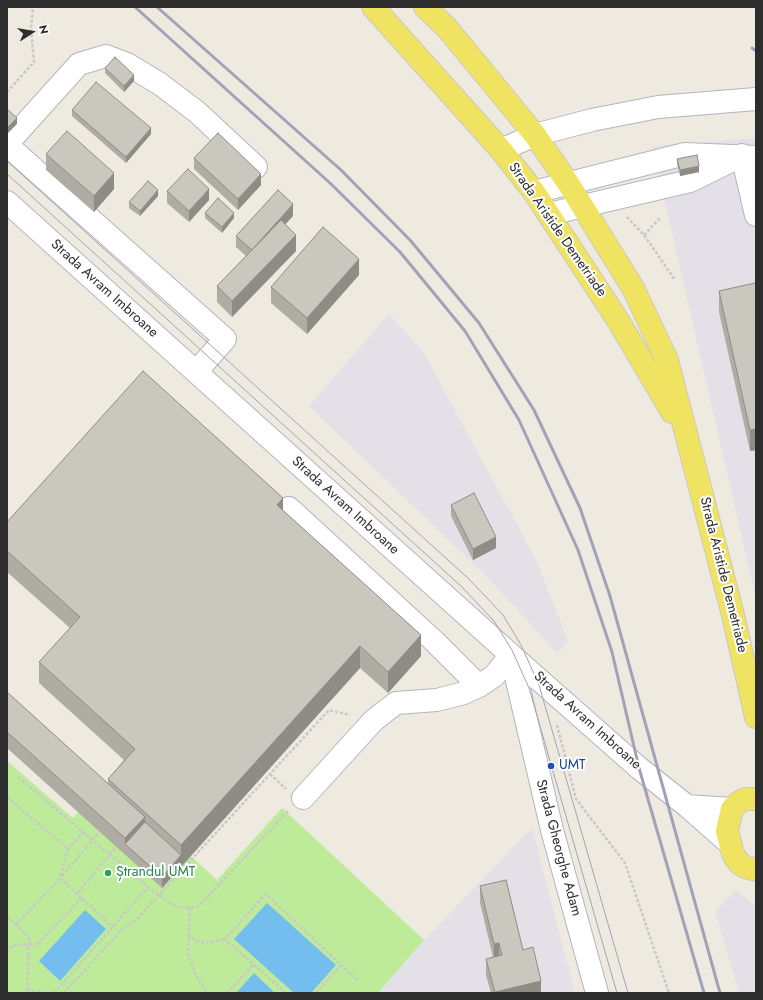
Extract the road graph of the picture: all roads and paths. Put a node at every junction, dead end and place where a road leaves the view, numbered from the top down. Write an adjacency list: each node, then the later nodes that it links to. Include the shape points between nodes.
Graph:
1 (33, 7): 4 (path, via 31,28 34,62)
2 (373, 7): 8 (main road, Strada Aristide Demetriade)
3 (425, 7): 6 (main road, Strada Aristide Demetriade, via 447,28)
4 (7, 92)
5 (756, 99): 6 (street, via 658,107)
6 (535, 135): 8 (street); 11 (main road, Strada Aristide Demetriade)
7 (7, 145): 10 (street, via 79,64 106,56 127,64 160,84 197,112); 19 (street, via 225,339)
8 (501, 150): 12 (main road, Strada Aristide Demetriade)
9 (749, 156): 11 (street, via 685,154); 14 (street, via 690,180); 16 (street)
10 (256, 167)
11 (568, 183): 12 (street); 14 (main road, Strada Aristide Demetriade)
12 (534, 192): 15 (main road, Strada Aristide Demetriade)
13 (7, 202): 19 (street, Strada Avram Imbroane)
14 (583, 205): 15 (street); 20 (main road, Strada Aristide Demetriade, via 633,288 667,360)
15 (549, 214): 20 (main road, Strada Aristide Demetriade, via 620,322)
16 (756, 215)
17 (660, 218): 18 (path)
18 (644, 235)
19 (196, 372): 22 (street, Strada Avram Imbroane)
20 (685, 434): 25 (main road, Strada Aristide Demetriade, via 732,607)
21 (289, 508): 23 (street, via 434,641)
22 (511, 655): 23 (street, via 494,676); 31 (street, Strada Avram Imbroane, via 645,773); 64 (street, Strada Gheorghe Adam, via 552,830)
23 (479, 686): 29 (street, via 452,697 396,703 374,720)
24 (329, 710): 42 (path)
25 (756, 717)
26 (558, 726): 65 (path, via 576,799 625,863)
27 (18, 777): 33 (path)
28 (7, 797): 37 (path)
29 (303, 798): 44 (path, via 298,800 203,902 197,907)
30 (756, 798): 32 (main road, via 745,799)
31 (687, 806): 32 (street); 36 (street, Strada Avram Imbroane)
32 (732, 810): 36 (main road, via 727,831)
33 (83, 832): 37 (path); 40 (path)
34 (106, 833): 39 (path, bridge, via 99,832)
35 (121, 841): 41 (path, bridge)
36 (728, 843): 38 (main road, via 739,863)
37 (68, 849): 39 (path)
38 (756, 870)
39 (60, 878): 41 (path); 46 (path)
40 (148, 887): 42 (path); 47 (path)
41 (78, 893): 43 (path)
42 (158, 895): 44 (path, via 173,905); 59 (path, via 133,923 126,925)
43 (82, 898): 47 (path); 50 (path, via 38,944)
44 (190, 908): 48 (path)
45 (7, 917): 46 (path)
46 (16, 925): 50 (path, via 29,937)
47 (113, 927): 58 (path)
48 (188, 935): 49 (path, via 205,943); 60 (path, via 191,965)
49 (225, 939): 52 (path); 53 (path, via 266,894)
50 (29, 944): 51 (path, via 13,945); 55 (path)
51 (7, 952)
52 (254, 964): 61 (path); 62 (path)
53 (341, 965): 54 (path); 63 (path)
54 (358, 981)
55 (28, 990): 56 (path); 57 (path)
56 (25, 993)
57 (48, 993)
58 (54, 993)
59 (64, 993)
60 (207, 993)
61 (227, 993)
62 (286, 993)
63 (316, 993)
64 (597, 993)
65 (668, 993)

